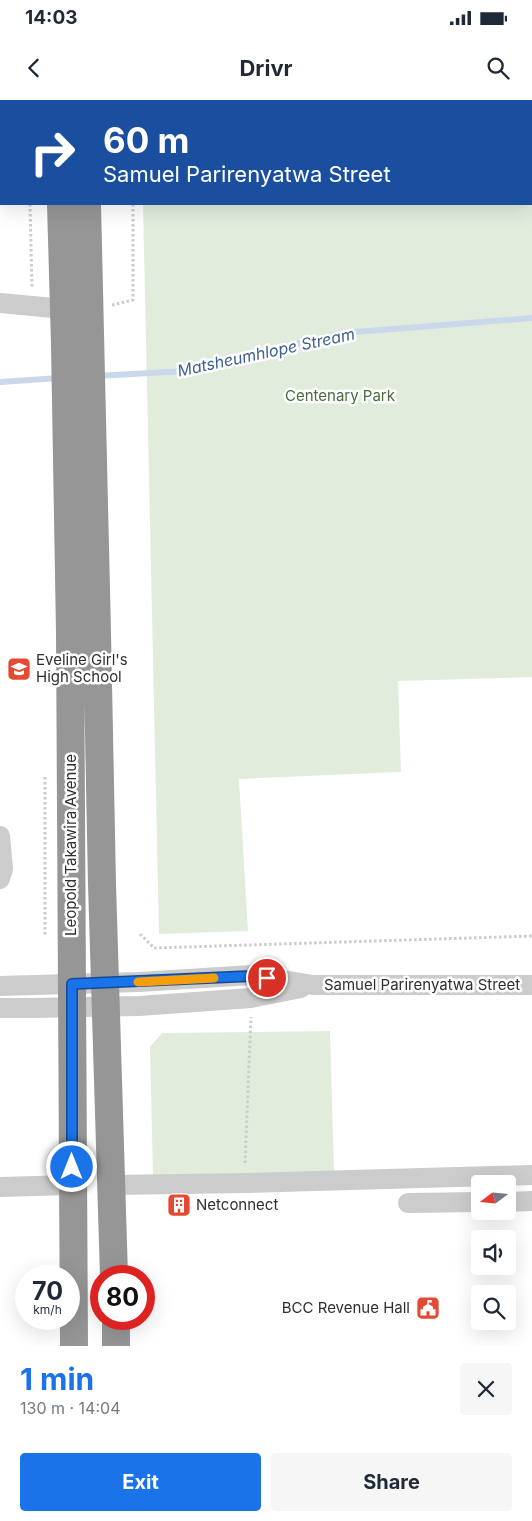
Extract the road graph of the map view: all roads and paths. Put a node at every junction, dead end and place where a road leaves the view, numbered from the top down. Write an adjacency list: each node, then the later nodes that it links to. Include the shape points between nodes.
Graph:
1 (61, 205): 5 (highway)
2 (87, 205): 5 (highway)
3 (133, 205): 5 (path, via 133,300)
4 (0, 303): 5 (street)
5 (77, 310): 6 (highway, Leopold Takawira Avenue)
6 (78, 394): 14 (highway, Leopold Takawira Avenue, via 98,643); 15 (highway, Leopold Takawira Avenue, via 70,632)
7 (0, 836): 8 (street, via 4,869)
8 (0, 879)
9 (140, 934): 10 (path, via 154,948)
10 (532, 936)
11 (312, 985): 12 (street, Samuel Parirenyatwa Street); 14 (street, Samuel Parirenyatwa Street, via 252,976); 16 (street, Samuel Parirenyatwa Street)
12 (532, 985)
13 (0, 986): 15 (street, Samuel Parirenyatwa Street)
14 (106, 995): 15 (street, Samuel Parirenyatwa Street); 16 (street, Samuel Parirenyatwa Street); 21 (highway, Leopold Takawira Avenue)
15 (72, 996): 17 (street, Samuel Parirenyatwa Street); 20 (highway, Leopold Takawira Avenue)
16 (251, 998): 19 (path)
17 (0, 1008)
18 (532, 1175): 19 (street)
19 (245, 1183): 21 (street); 27 (path)
20 (72, 1185): 22 (street); 30 (highway, Leopold Takawira Avenue)
21 (112, 1185): 28 (highway, Leopold Takawira Avenue)
22 (0, 1187)
23 (532, 1201): 25 (street)
24 (471, 1202): 26 (street)
25 (516, 1202)
26 (408, 1203)
27 (264, 1210)
28 (114, 1265)
29 (116, 1330): 31 (highway)
30 (74, 1346)
31 (116, 1346)

